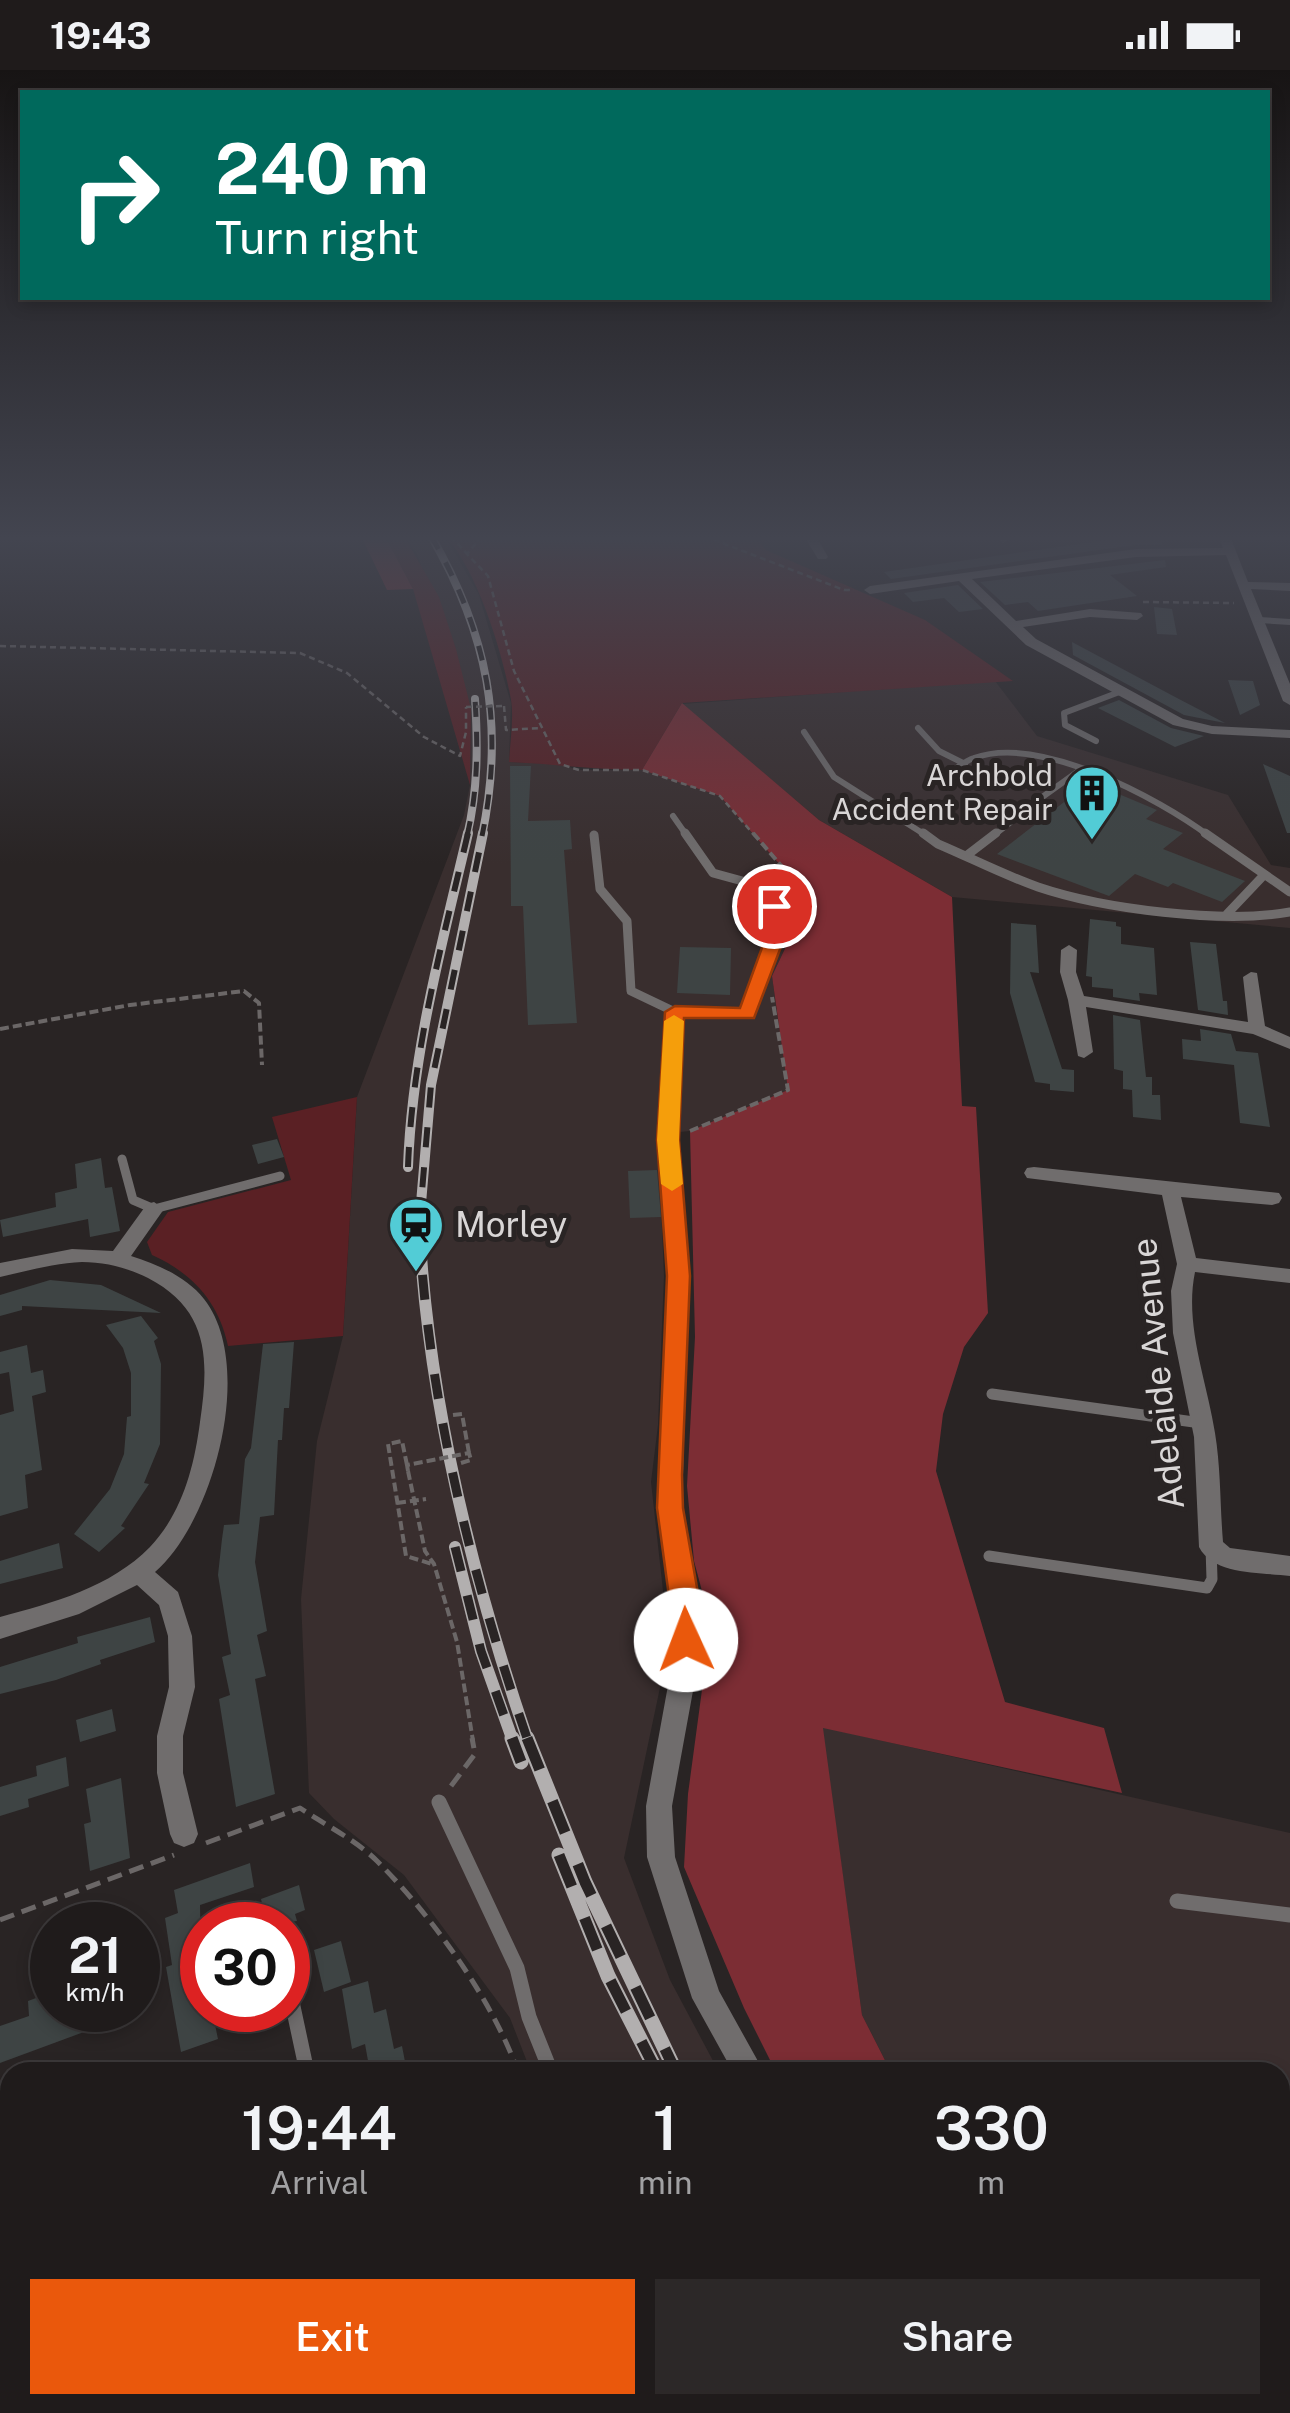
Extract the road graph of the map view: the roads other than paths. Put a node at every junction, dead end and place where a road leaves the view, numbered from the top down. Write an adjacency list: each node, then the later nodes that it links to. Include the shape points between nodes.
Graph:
1 (1037, 645): 4 (street)
2 (1270, 645): 3 (street)
3 (1287, 683): 5 (street)
4 (1122, 691): 8 (street, via 1178,722); 9 (lane, via 1064,714 1065,725)
5 (1290, 701)
6 (918, 728): 10 (lane)
7 (804, 732): 17 (lane, via 834,776 857,795)
8 (1290, 734)
9 (1096, 741)
10 (965, 764): 11 (lane, via 1000,752); 12 (lane)
11 (1080, 770): 13 (lane); 18 (lane, via 1153,796)
12 (942, 779)
13 (1027, 808)
14 (673, 816): 25 (lane, via 713,873 758,885 780,923 748,1014)
15 (1011, 822): 17 (lane)
16 (594, 835): 25 (lane, via 600,890 627,920 631,991)
17 (966, 856): 21 (lane, via 1070,898)
18 (1262, 876): 19 (lane); 21 (lane)
19 (1290, 892)
20 (1290, 912): 21 (lane)
21 (1227, 914)
22 (1069, 950): 24 (street)
23 (1251, 977): 26 (street)
24 (1077, 1000): 26 (street); 28 (street)
25 (675, 1012): 29 (lane)
26 (1257, 1029): 27 (street)
27 (1290, 1044)
28 (1084, 1052)
29 (672, 1056): 54 (street, via 668,1140 679,1276 670,1508 687,1610 684,1669 659,1806 662,1857 707,1998)
30 (122, 1159): 35 (lane, via 133,1200)
31 (1034, 1173): 33 (street, Adelaide Avenue)
32 (280, 1176): 35 (lane)
33 (1170, 1189): 34 (street); 37 (street, Adelaide Avenue)
34 (1272, 1198)
35 (154, 1209): 36 (street)
36 (119, 1258): 38 (street, via 85,1255); 45 (street, via 180,1289 204,1315 214,1350 207,1453 193,1498 171,1539)
37 (1187, 1264): 39 (street); 41 (street, Adelaide Avenue, via 1183,1319)
38 (0, 1270)
39 (1290, 1276)
40 (992, 1394): 41 (lane)
41 (1201, 1423): 42 (street, Adelaide Avenue)
42 (1212, 1547): 43 (lane, via 1207,1588); 44 (street, Adelaide Avenue, via 1224,1556)
43 (988, 1556)
44 (1290, 1566)
45 (137, 1570): 46 (street, via 104,1593); 48 (street, via 169,1599 180,1636 182,1687 170,1736 170,1773)
46 (0, 1628)
47 (439, 1802): 53 (lane, via 516,1968)
48 (184, 1834)
49 (1178, 1900): 50 (lane)
50 (1290, 1916)
51 (298, 2032): 52 (lane)
52 (305, 2062)
53 (547, 2062)
54 (743, 2062)

